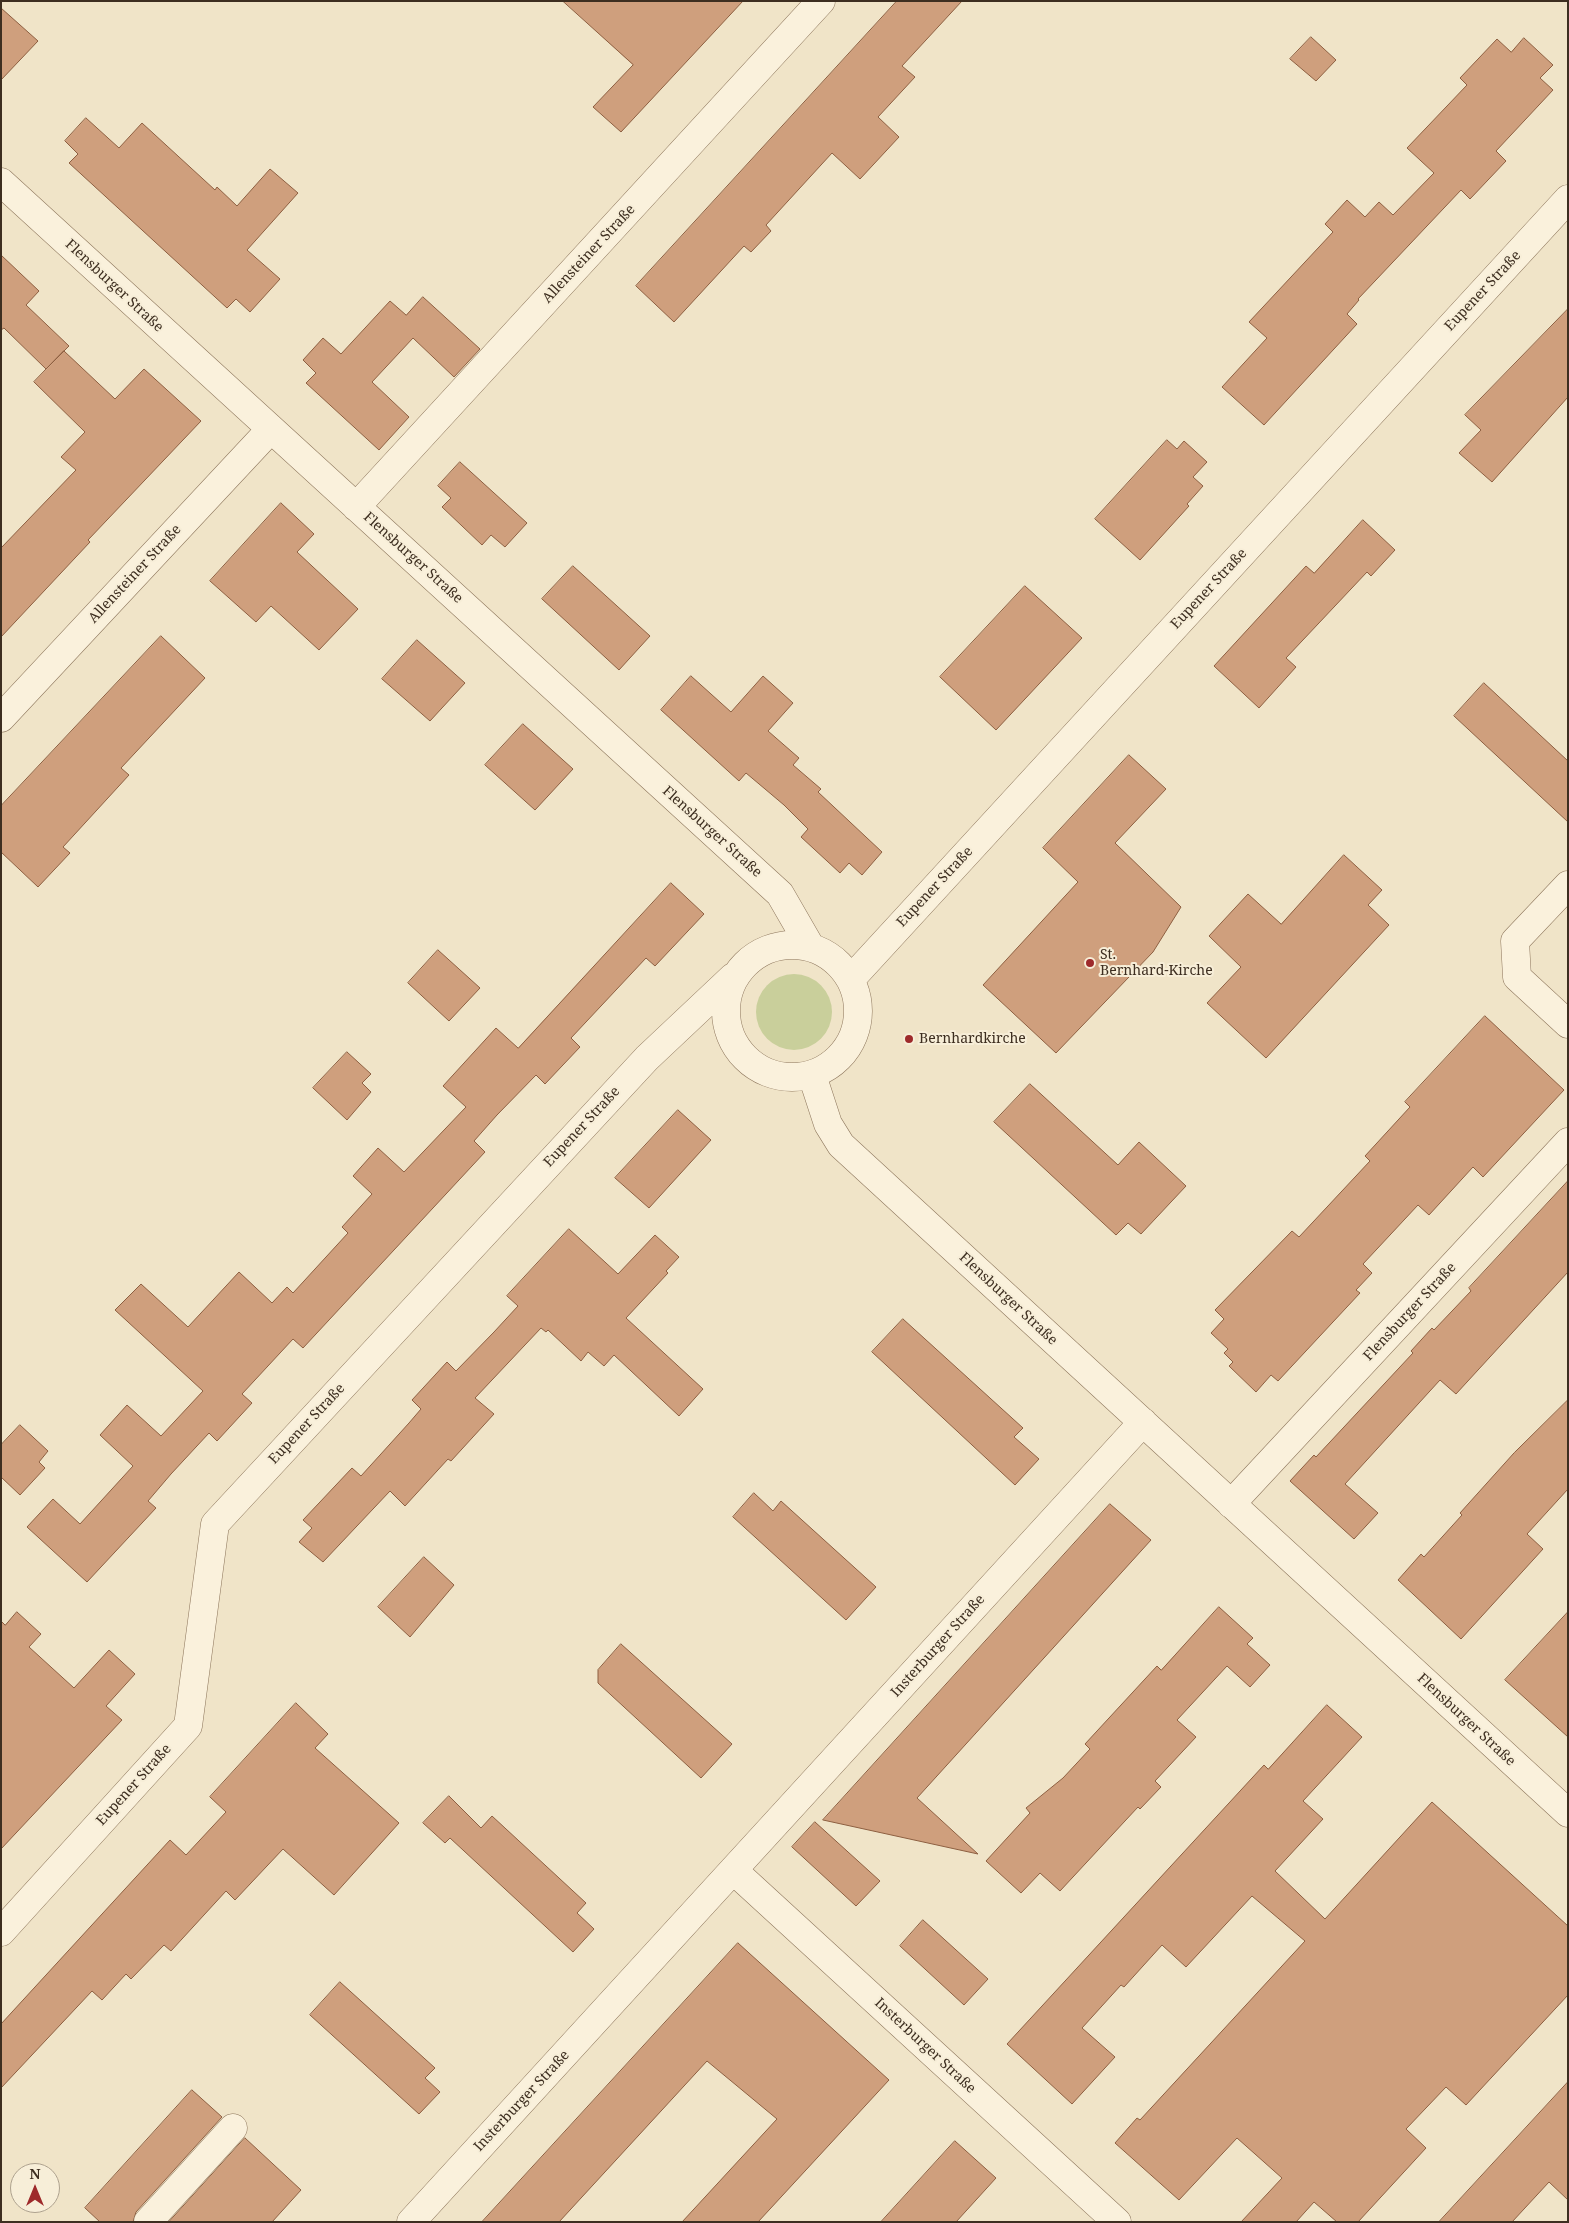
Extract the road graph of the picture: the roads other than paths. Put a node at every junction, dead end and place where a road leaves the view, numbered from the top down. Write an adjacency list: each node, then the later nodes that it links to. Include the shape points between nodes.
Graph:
1 (821, 1): 5 (street, Allensteiner Straße)
2 (1, 182): 4 (street, Flensburger Straße)
3 (1568, 199): 10 (street, Eupener Straße)
4 (270, 430): 5 (street, Flensburger Straße); 6 (street, Allensteiner Straße)
5 (356, 507): 8 (street, Flensburger Straße, via 780,894)
6 (1, 718)
7 (1568, 885): 11 (street, via 1515,941 1517,977)
8 (810, 946): 9 (street, via 781,944 754,956); 10 (street, via 834,959)
9 (733, 977): 12 (street, via 724,1008 731,1040 750,1065 780,1077); 18 (street, Eupener Straße, via 647,1058 215,1524 188,1726)
10 (851, 979): 12 (street, via 858,1001 858,1024 842,1056)
11 (1568, 1024)
12 (812, 1075): 14 (street, Flensburger Straße, via 828,1124 840,1145)
13 (1568, 1142): 15 (street, Flensburger Straße)
14 (1143, 1422): 15 (street, Flensburger Straße); 17 (street, Insterburger Straße)
15 (1231, 1504): 16 (street, Flensburger Straße)
16 (1568, 1813)
17 (733, 1870): 21 (street, Insterburger Straße); 22 (street, Insterburger Straße)
18 (1, 1932)
19 (233, 2128): 20 (street)
20 (148, 2222)
21 (411, 2222)
22 (1117, 2222)

